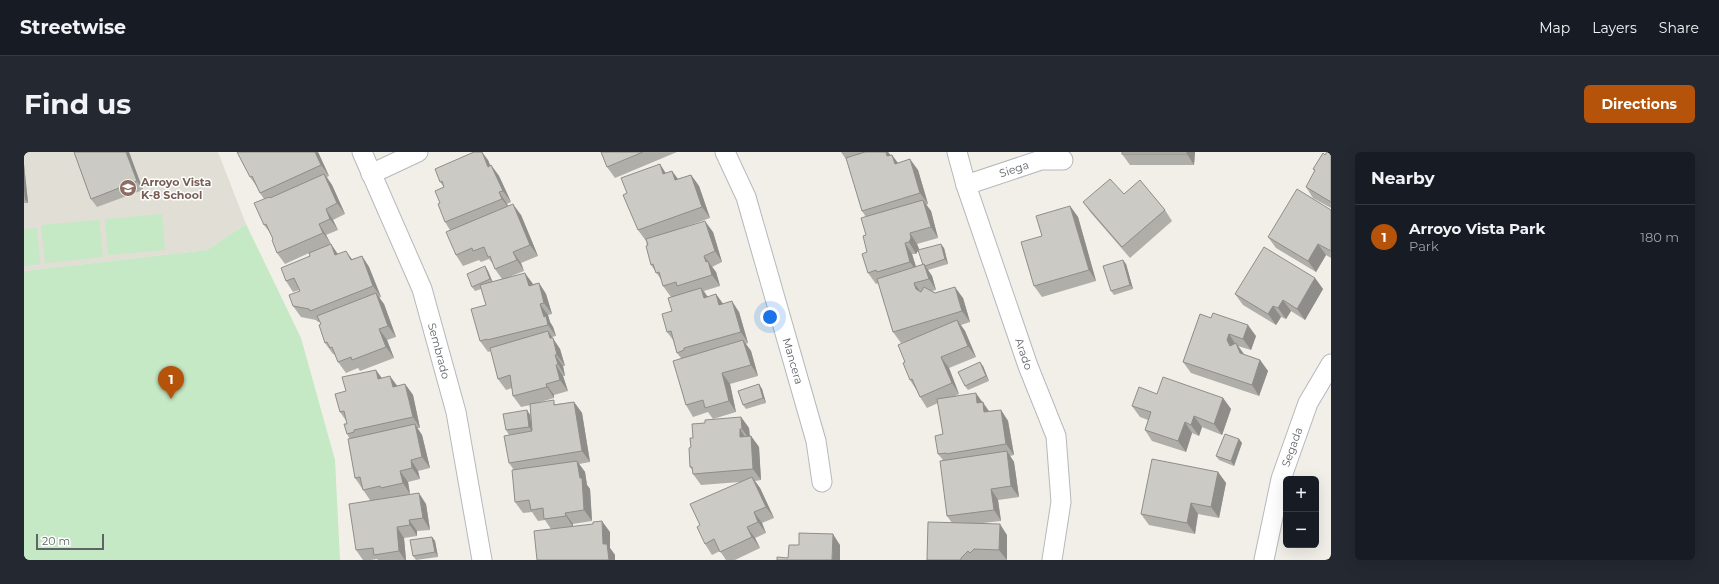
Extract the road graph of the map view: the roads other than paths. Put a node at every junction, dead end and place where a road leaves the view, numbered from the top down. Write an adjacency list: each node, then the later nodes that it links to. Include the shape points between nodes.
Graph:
1 (362, 152): 6 (street, Sembrado)
2 (418, 152): 6 (street)
3 (725, 152): 9 (street, Mancera, via 746,197 816,441)
4 (957, 152): 7 (street, Arado)
5 (1062, 160): 7 (street, Siega, via 1041,160)
6 (371, 174): 10 (street, Sembrado, via 422,289 456,412)
7 (966, 185): 11 (street, Arado, via 1028,366 1056,436 1061,502)
8 (1331, 364): 12 (street, Segada, via 1308,403 1281,479)
9 (822, 482)
10 (482, 560)
11 (1052, 560)
12 (1264, 560)

